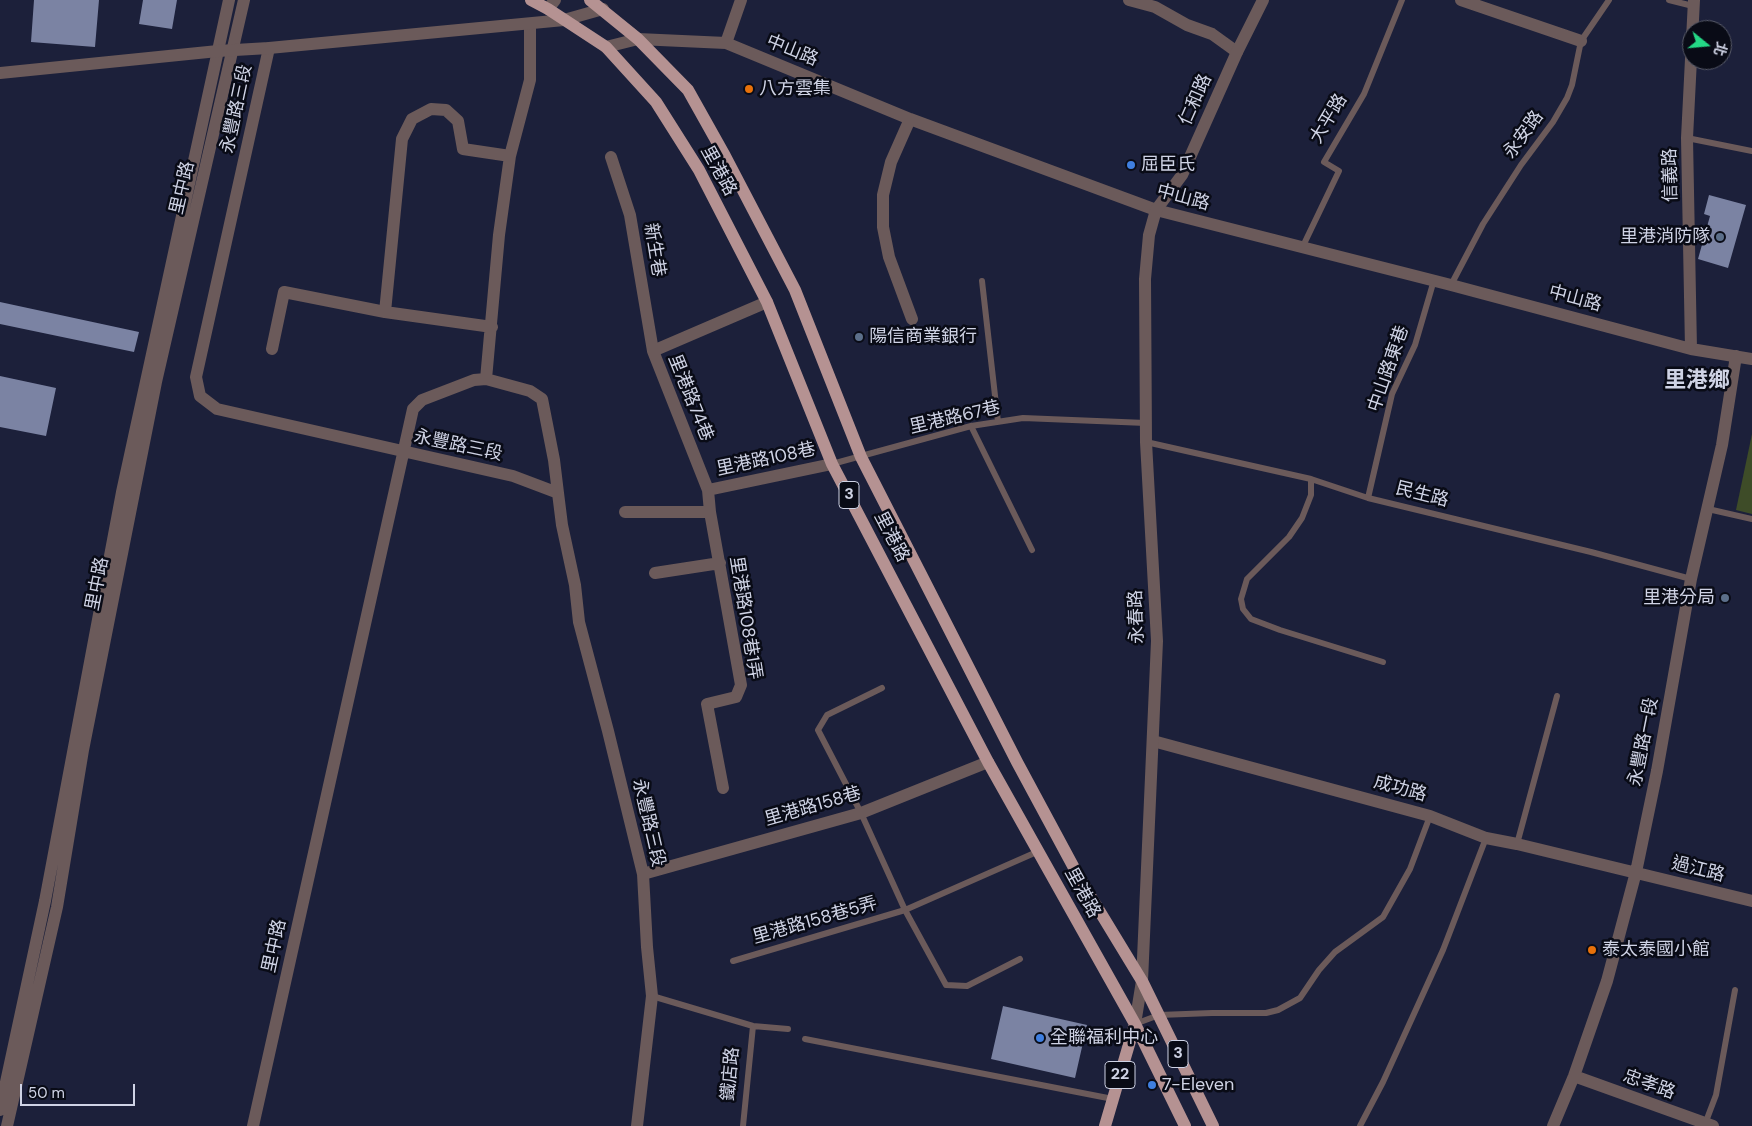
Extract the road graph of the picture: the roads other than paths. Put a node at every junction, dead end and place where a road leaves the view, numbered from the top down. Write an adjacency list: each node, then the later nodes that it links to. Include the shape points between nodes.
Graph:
1 (229, 0): 22 (street, 里中路)
2 (244, 0): 23 (street, 里中路)
3 (531, 0): 13 (main road, 里港路 / 3)
4 (590, 0): 14 (main road, 里港路 / 3)
5 (741, 0): 19 (street)
6 (1129, 0): 24 (street, via 1155,7 1187,25 1212,34)
7 (1263, 0): 24 (street, 仁和路)
8 (1402, 0): 32 (lane, 大平路, via 1364,94 1324,162 1339,171)
9 (1461, 0): 18 (street)
10 (1609, 0): 18 (lane, 永安路)
11 (1669, 0): 12 (lane)
12 (1693, 3): 27 (street, 信義路)
13 (552, 4): 15 (main road, 里港路 / 3)
14 (603, 9): 15 (street); 17 (main road, 里港路 / 3)
15 (564, 20): 16 (street); 20 (main road, 里港路 / 3)
16 (530, 24): 21 (street); 29 (street, via 530,80)
17 (638, 39): 19 (street, 中山路); 20 (street, 中山路); 51 (main road, 里港路 / 3, via 688,90 725,156 795,290)
18 (1580, 41): 35 (lane, 永安路, via 1567,98 1483,224)
19 (726, 43): 26 (street, 中山路)
20 (606, 47): 36 (main road, 里港路 / 3, via 656,102 699,170)
21 (269, 48): 23 (street); 50 (street, 永豐路三段, via 196,377 200,396 217,409)
22 (218, 51): 23 (street); 25 (street); 92 (street, 里中路, via 122,492 44,901)
23 (232, 51): 94 (street, 里中路, via 154,392 83,750 58,907)
24 (1237, 52): 31 (street, 仁和路, via 1182,175)
25 (0, 73)
26 (910, 119): 31 (street, 中山路); 38 (street, via 891,162 883,195 889,257)
27 (1687, 138): 28 (lane); 41 (street, 信義路)
28 (1752, 151)
29 (510, 156): 37 (street, via 462,148 458,120 446,110 431,109 412,119 402,139); 39 (street, via 499,234)
30 (611, 157): 42 (street, 新生巷, via 630,215)
31 (1156, 210): 32 (street, 中山路); 47 (street, 永春路, via 1149,235 1145,279)
32 (1303, 246): 33 (street, 中山路)
33 (1434, 280): 35 (street, 中山路); 56 (lane, 中山路東巷, via 1415,346 1392,394)
34 (982, 281): 46 (lane)
35 (1451, 284): 41 (street, 中山路)
36 (768, 302): 42 (street, 里港路74巷); 52 (main road, 里港路 / 3)
37 (386, 312): 39 (street); 40 (street, via 284,292)
38 (912, 319)
39 (492, 327): 45 (street)
40 (272, 349)
41 (1691, 349): 43 (street, 中山路)
42 (653, 351): 54 (street, 里港路74巷)
43 (1736, 356): 44 (street); 57 (street, 永豐路一段)
44 (1752, 359)
45 (486, 379): 50 (street, 里中路, via 474,380 422,400 413,409); 55 (street, via 530,391 542,399)
46 (998, 422): 47 (lane, 里港路67巷, via 1023,418); 48 (lane, 里港路67巷)
47 (1147, 423): 49 (street, 永春路)
48 (971, 426): 51 (lane, 里港路67巷); 61 (lane)
49 (1146, 442): 53 (lane, 民生路); 68 (street, 永春路, via 1156,641)
50 (402, 452): 55 (street, 永豐路三段, via 513,476); 95 (street, 里中路)
51 (861, 457): 52 (lane, 里港路67巷); 82 (main road, 里港路 / 3, via 1017,762 1080,879)
52 (832, 464): 54 (street, 里港路108巷); 69 (main road, 里港路 / 3)
53 (1310, 479): 56 (lane, 民生路); 65 (lane, via 1311,495 1302,518 1289,537 1247,579 1241,599 1243,609 1251,619 1280,630)
54 (708, 490): 59 (street, 里港路108巷1弄)
55 (558, 493): 77 (street, 永豐路三段, via 579,622)
56 (1368, 498): 64 (lane, 民生路, via 1591,552)
57 (1708, 509): 60 (lane); 64 (street, 永豐路一段)
58 (624, 512): 59 (street)
59 (710, 512): 62 (street, 里港路108巷1弄)
60 (1752, 519)
61 (1032, 550)
62 (720, 563): 63 (street); 70 (street, 里港路108巷1弄, via 741,685 736,697 707,704)
63 (656, 573)
64 (1691, 580): 76 (street, 永豐路一段)
65 (1383, 662)
66 (882, 688): 71 (lane, 里港路158巷5弄, via 827,715 818,730)
67 (1557, 696): 74 (lane)
68 (1153, 741): 72 (street, 成功路); 82 (street, 永春路)
69 (988, 762): 71 (street, 里港路158巷); 75 (main road, 里港路 / 3)
70 (723, 788)
71 (861, 813): 77 (street, 里港路158巷); 79 (lane, 里港路158巷5弄)
72 (1430, 816): 73 (street, 成功路); 85 (lane, via 1410,869 1383,917 1335,952 1300,998 1266,1013)
73 (1486, 838): 74 (street, 成功路); 101 (lane, via 1443,950 1384,1082)
74 (1517, 844): 76 (street, 成功路)
75 (1039, 851): 79 (lane, 里港路158巷5弄); 86 (main road, 里港路 / 3)
76 (1636, 872): 78 (street, 過江路); 90 (street, 永豐路一段, via 1607,981)
77 (643, 874): 84 (street, 永豐路三段)
78 (1752, 901)
79 (905, 910): 80 (lane, 里港路158巷5弄, via 946,985 967,986); 81 (lane, 里港路158巷5弄)
80 (1020, 959)
81 (733, 961)
82 (1142, 981): 85 (main road, 里港路 / 3); 86 (street, 永春路)
83 (1735, 990): 93 (lane)
84 (652, 996): 87 (lane); 96 (street, 永豐路三段)
85 (1159, 1015): 86 (lane); 100 (main road, 里港路 / 3)
86 (1135, 1024): 91 (main road, 22); 99 (main road, 里港路 / 3)
87 (752, 1026): 88 (lane); 97 (lane, 鐵店路)
88 (788, 1030)
89 (805, 1039): 91 (lane)
90 (1574, 1076): 93 (street, 忠孝路); 102 (street, 永豐路一段)
91 (1113, 1099): 98 (main road, 22)
92 (0, 1110)
93 (1709, 1125)
94 (7, 1126)
95 (253, 1126)
96 (637, 1126)
97 (744, 1126)
98 (1105, 1126)
99 (1185, 1126)
100 (1213, 1126)
101 (1360, 1126)
102 (1553, 1126)

